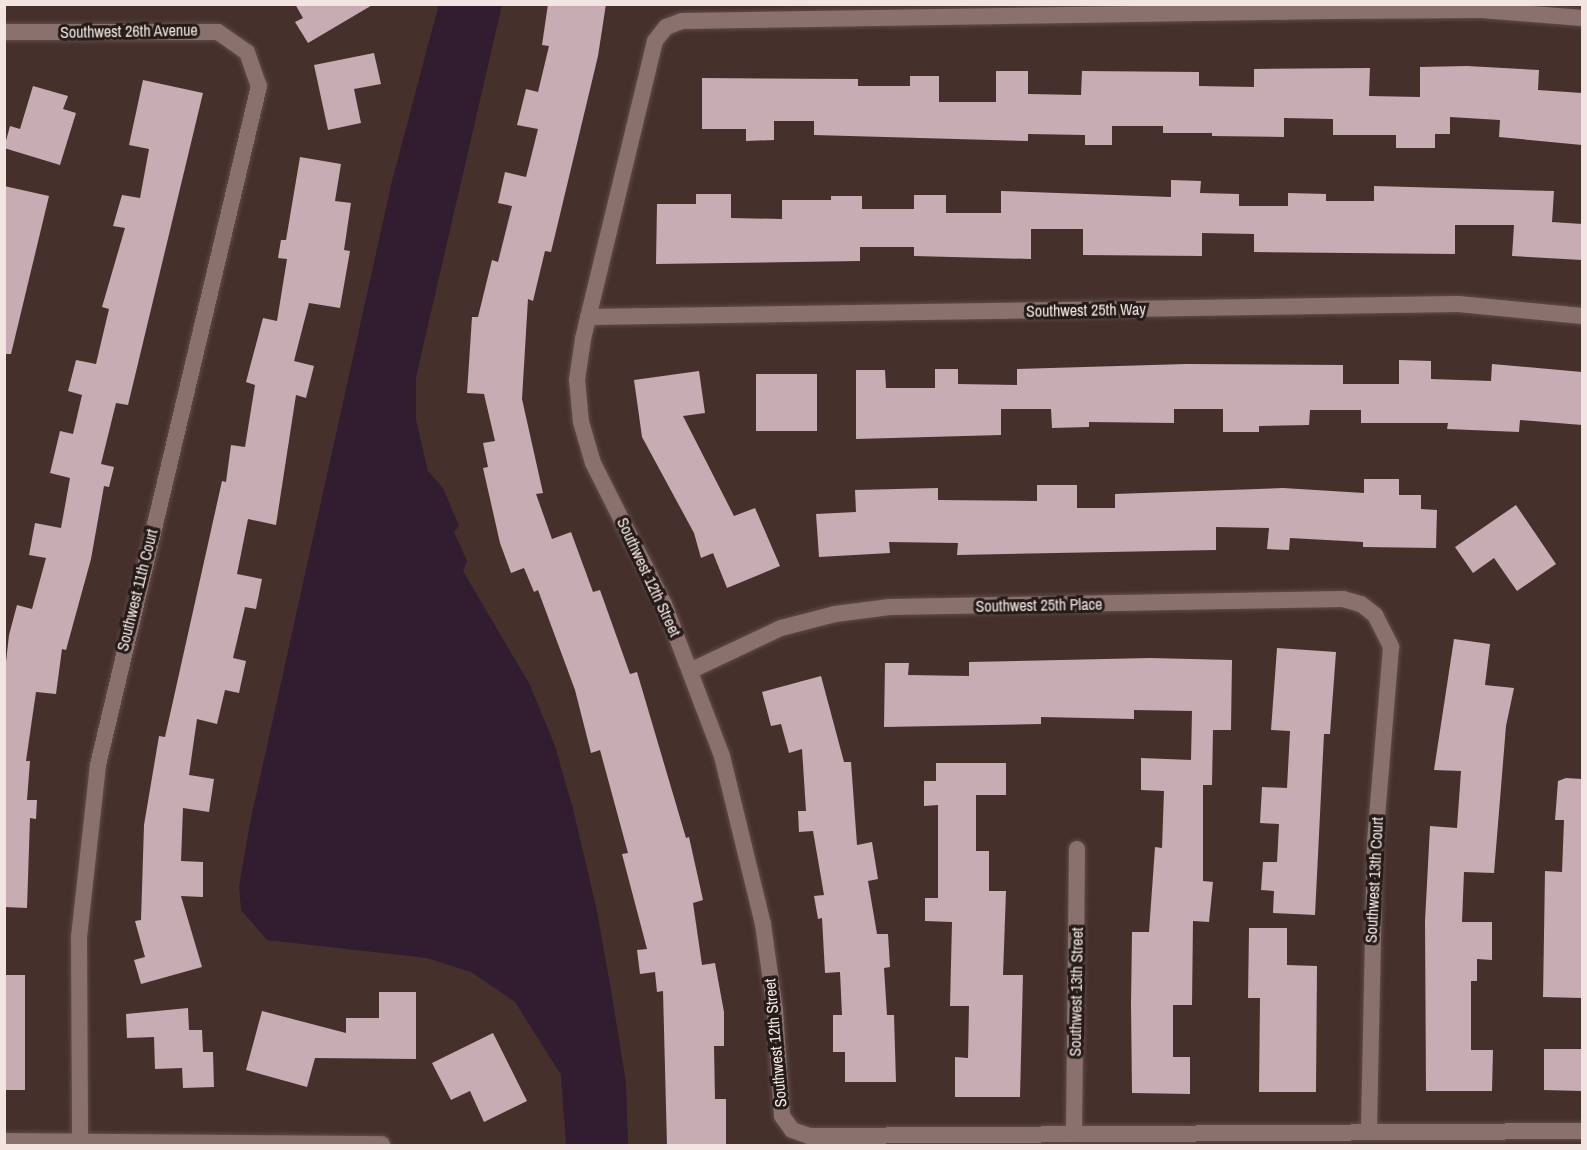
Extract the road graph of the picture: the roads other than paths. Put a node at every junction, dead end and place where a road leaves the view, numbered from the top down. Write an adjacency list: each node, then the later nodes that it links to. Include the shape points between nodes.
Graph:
1 (1582, 18): 5 (street, Southwest 12th Street, via 1470,10 682,21 666,27 656,41)
2 (4, 32): 3 (street, Southwest 26th Avenue, via 201,29 234,39)
3 (247, 52): 12 (street, Southwest 11th Court, via 259,86 98,765 79,937)
4 (1582, 316): 5 (street, Southwest 25th Way, via 1458,304)
5 (588, 317): 7 (street, Southwest 12th Street, via 577,380 586,443)
6 (1385, 630): 7 (street, Southwest 25th Place, via 1360,604 1343,598 890,607 835,614 781,628); 10 (street, Southwest 13th Court, via 1390,647 1375,842)
7 (692, 670): 11 (street, Southwest 12th Street, via 722,756 763,924 775,1010 782,1116 792,1130 809,1136)
8 (1077, 849): 11 (street, Southwest 13th Street)
9 (1582, 1131): 10 (street)
10 (1369, 1132): 11 (street)
11 (1074, 1134)
12 (80, 1140): 13 (street); 14 (street)
13 (4, 1141)
14 (382, 1144)

